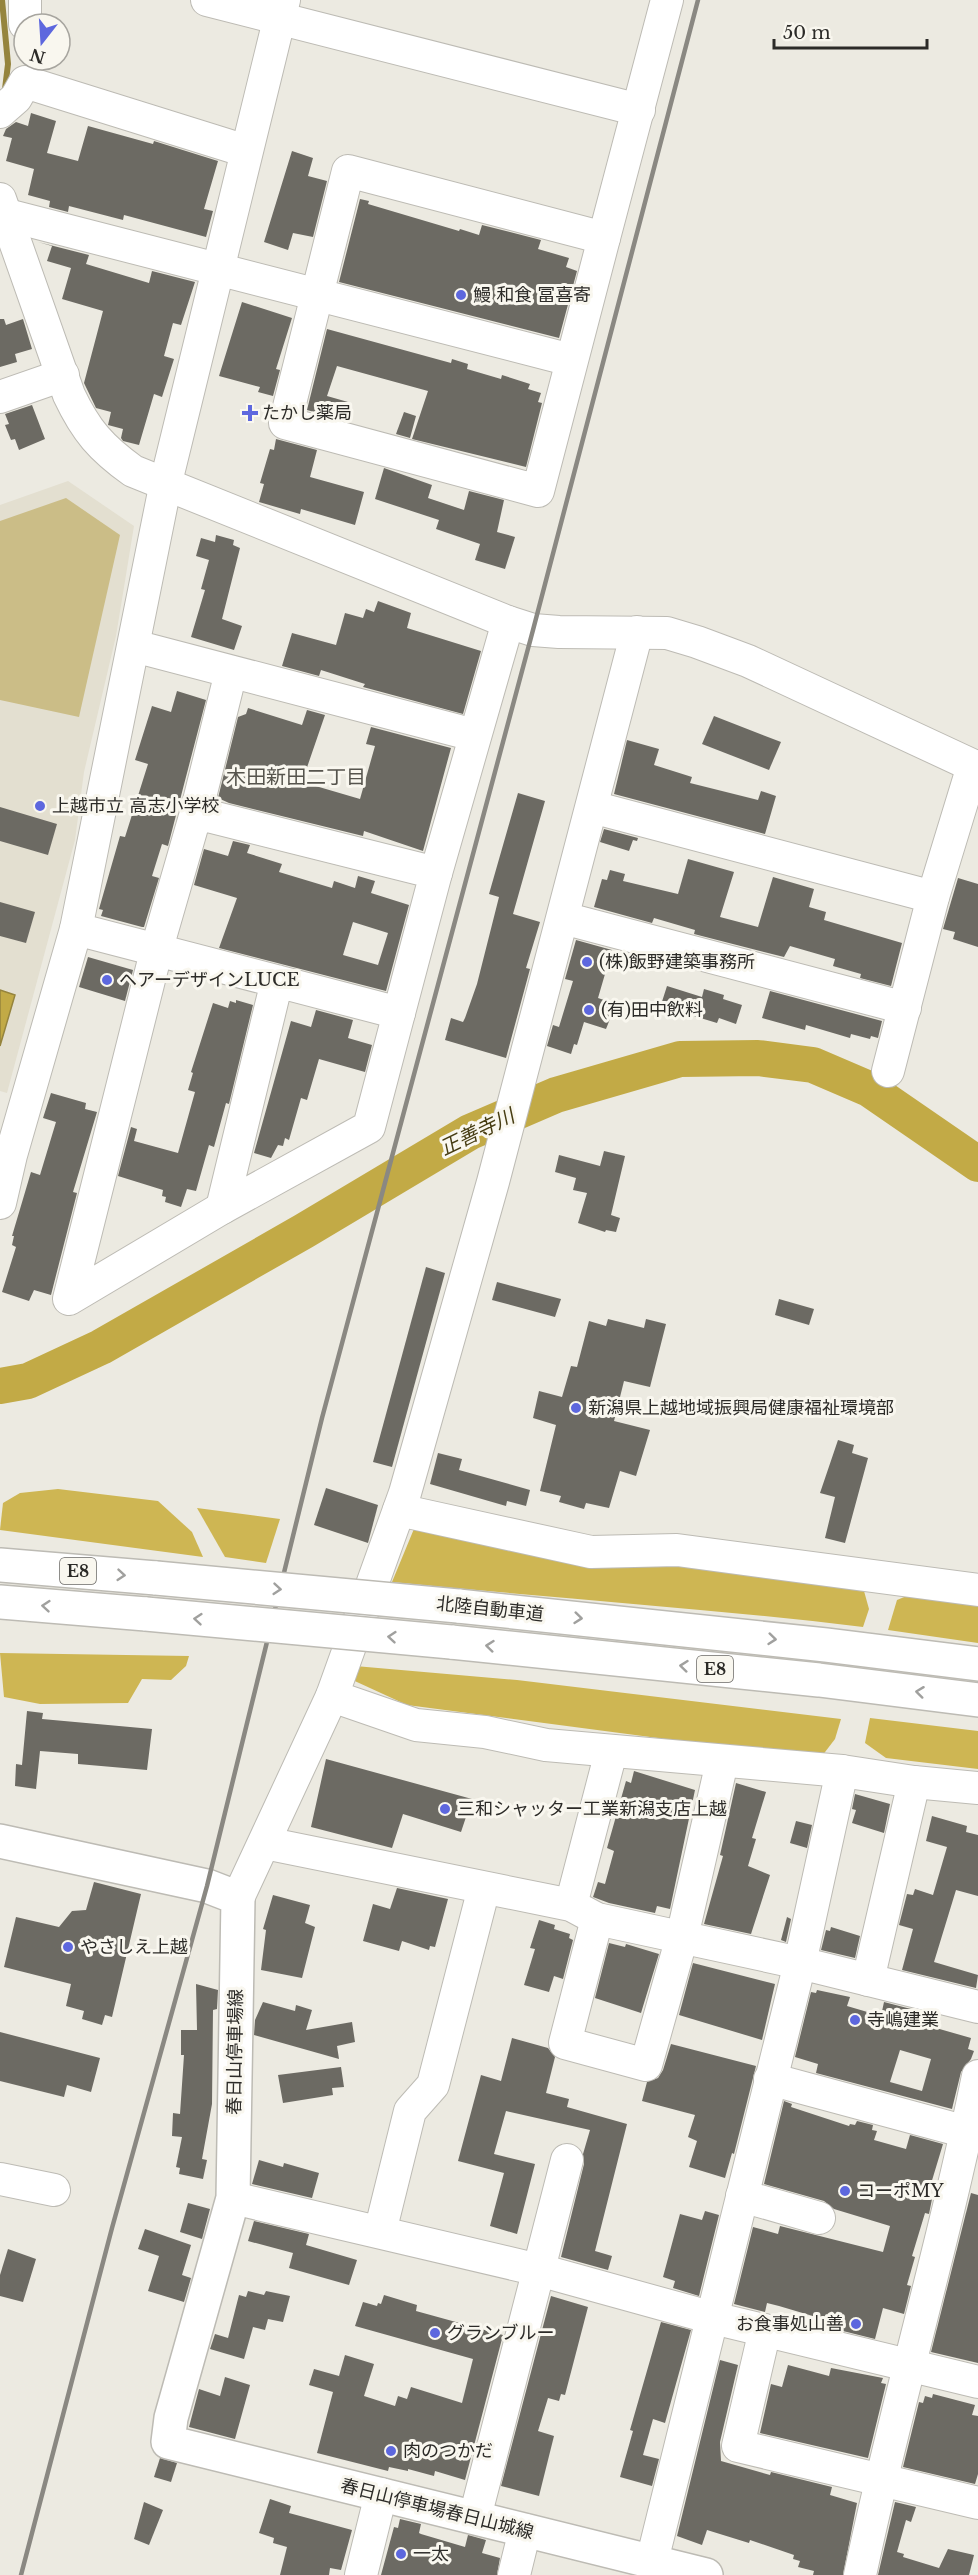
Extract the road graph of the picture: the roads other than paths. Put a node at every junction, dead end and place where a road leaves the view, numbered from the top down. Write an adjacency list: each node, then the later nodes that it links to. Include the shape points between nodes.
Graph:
1 (207, 0): 3 (street)
2 (667, 0): 6 (street)
3 (282, 9): 6 (street); 8 (street)
4 (25, 72): 7 (street, via 16,98)
5 (28, 72): 8 (street)
6 (639, 110): 10 (street)
7 (0, 112)
8 (246, 151): 11 (street)
9 (4, 207): 11 (street); 12 (street)
10 (604, 238): 13 (street, via 348,171); 14 (street)
11 (217, 270): 13 (street); 17 (street)
12 (13, 275): 15 (street)
13 (315, 294): 14 (street); 14 (street, via 285,423 538,491)
14 (571, 360)
15 (63, 375): 16 (street); 17 (street, via 69,395 93,438 133,471)
16 (0, 397)
17 (166, 482): 18 (street); 20 (street)
18 (508, 622): 19 (street, via 533,630); 22 (street)
19 (637, 632): 23 (street, via 667,633 748,661); 24 (street)
20 (134, 646): 21 (street); 29 (street)
21 (231, 672): 22 (street); 25 (street)
22 (474, 735): 26 (street)
23 (975, 767): 27 (street)
24 (592, 807): 27 (street); 28 (street)
25 (196, 813): 26 (street); 30 (street)
26 (436, 873): 33 (street)
27 (933, 897): 32 (street)
28 (563, 918): 32 (street); 38 (street, via 493,1182)
29 (76, 928): 30 (street); 35 (street)
30 (157, 948): 31 (street); 37 (street, via 69,1299)
31 (277, 981): 33 (street); 37 (street)
32 (905, 1008): 34 (street)
33 (399, 1013): 37 (street, via 369,1127)
34 (888, 1071)
35 (6, 1154): 36 (street)
36 (0, 1203)
37 (222, 1208)
38 (399, 1510): 40 (street, via 591,1552 677,1550); 43 (street)
39 (0, 1565): 42 (main road, 北陸自動車道 / E8, one-way to 42, bridge, via 458,1606)
40 (978, 1590)
41 (0, 1602): 44 (main road, 北陸自動車道 / E8, one-way to 41, bridge, via 451,1642)
42 (978, 1664)
43 (332, 1696): 45 (street, via 416,1725); 51 (street)
44 (978, 1700)
45 (611, 1752): 46 (street); 54 (street)
46 (723, 1761): 47 (street); 55 (street)
47 (842, 1771): 48 (street); 56 (street)
48 (914, 1782): 49 (street); 57 (street)
49 (978, 1788)
50 (0, 1840): 53 (main road, via 207,1886)
51 (265, 1843): 52 (street); 53 (street)
52 (484, 1888): 54 (street); 68 (street, via 433,2085 410,2110)
53 (238, 1898): 66 (main road, 春日山停車場線)
54 (584, 1912): 55 (street); 55 (street, via 565,2043 646,2065)
55 (682, 1937): 56 (street)
56 (800, 1963): 57 (street); 60 (street)
57 (868, 1980): 58 (street)
58 (978, 2007)
59 (978, 2076): 61 (street)
60 (770, 2079): 61 (street); 65 (street)
61 (972, 2133): 72 (street)
62 (567, 2160): 69 (street)
63 (0, 2180): 64 (street)
64 (54, 2190)
65 (741, 2196): 67 (street); 70 (street)
66 (233, 2198): 68 (street); 74 (main road, 春日山停車場線, via 171,2418)
67 (819, 2218)
68 (380, 2232): 69 (street)
69 (539, 2270): 70 (street); 78 (street)
70 (713, 2318): 71 (street); 80 (street)
71 (765, 2330): 72 (street); 75 (street, via 738,2446)
72 (911, 2365): 73 (street); 75 (street)
73 (978, 2382)
74 (168, 2442): 76 (main road, 春日山停車場春日山城線)
75 (880, 2481): 77 (street); 84 (street)
76 (381, 2494): 78 (main road, 春日山停車場春日山城線); 81 (street)
77 (978, 2503)
78 (475, 2517): 79 (main road, 春日山停車場春日山城線)
79 (525, 2530): 80 (main road, 春日山停車場春日山城線); 82 (street)
80 (652, 2561): 83 (main road, 春日山停車場春日山城線)
81 (361, 2575)
82 (514, 2575)
83 (706, 2575)
84 (861, 2575)

